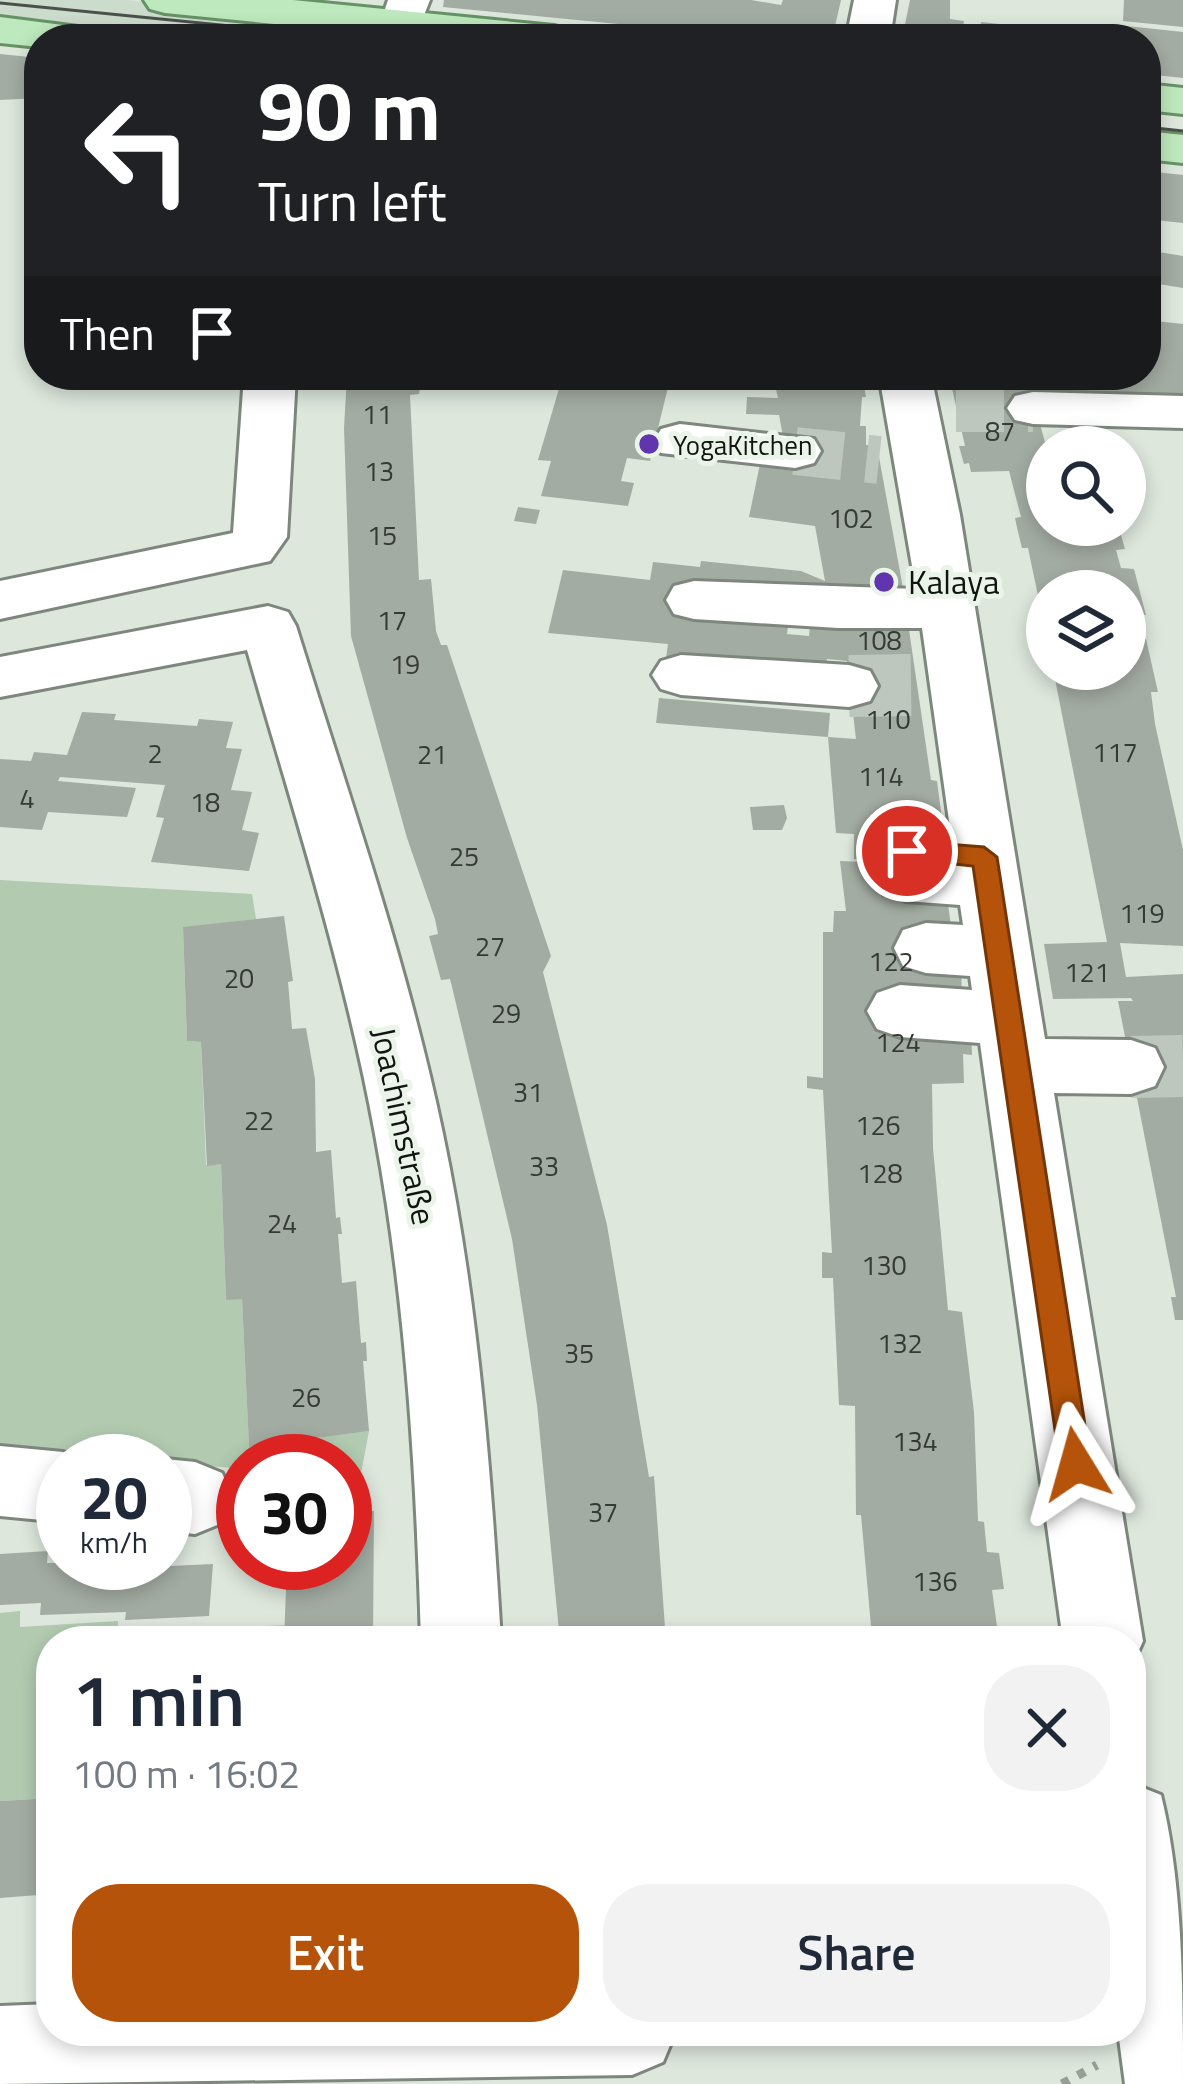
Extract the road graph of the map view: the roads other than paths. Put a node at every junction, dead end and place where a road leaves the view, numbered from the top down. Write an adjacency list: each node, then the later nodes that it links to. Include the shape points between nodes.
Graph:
1 (165, 0): 2 (main road)
2 (406, 12): 3 (main road)
3 (472, 24)
4 (269, 390): 10 (street, via 260,536 240,554)
5 (1034, 408): 6 (street)
6 (1183, 412)
7 (915, 424): 12 (street)
8 (680, 441): 9 (street)
9 (795, 452)
10 (0, 600)
11 (694, 600): 12 (street)
12 (946, 608): 17 (street, via 938,684)
13 (681, 674): 15 (street)
14 (0, 677): 25 (street, Joachimstraße, via 268,626 382,1019 422,1203 453,1477)
15 (849, 686)
16 (907, 864): 17 (street)
17 (986, 870): 19 (street)
18 (926, 948): 19 (street)
19 (999, 953): 21 (street)
20 (900, 1011): 21 (street)
21 (1012, 1042): 22 (street); 26 (street)
22 (1131, 1066)
23 (0, 1481): 24 (street)
24 (36, 1484)
25 (460, 1626)
26 (1101, 1626)
27 (1146, 1971): 30 (street)
28 (94, 2046): 31 (street)
29 (448, 2046): 32 (street)
30 (1154, 2048)
31 (0, 2050)
32 (447, 2084)

